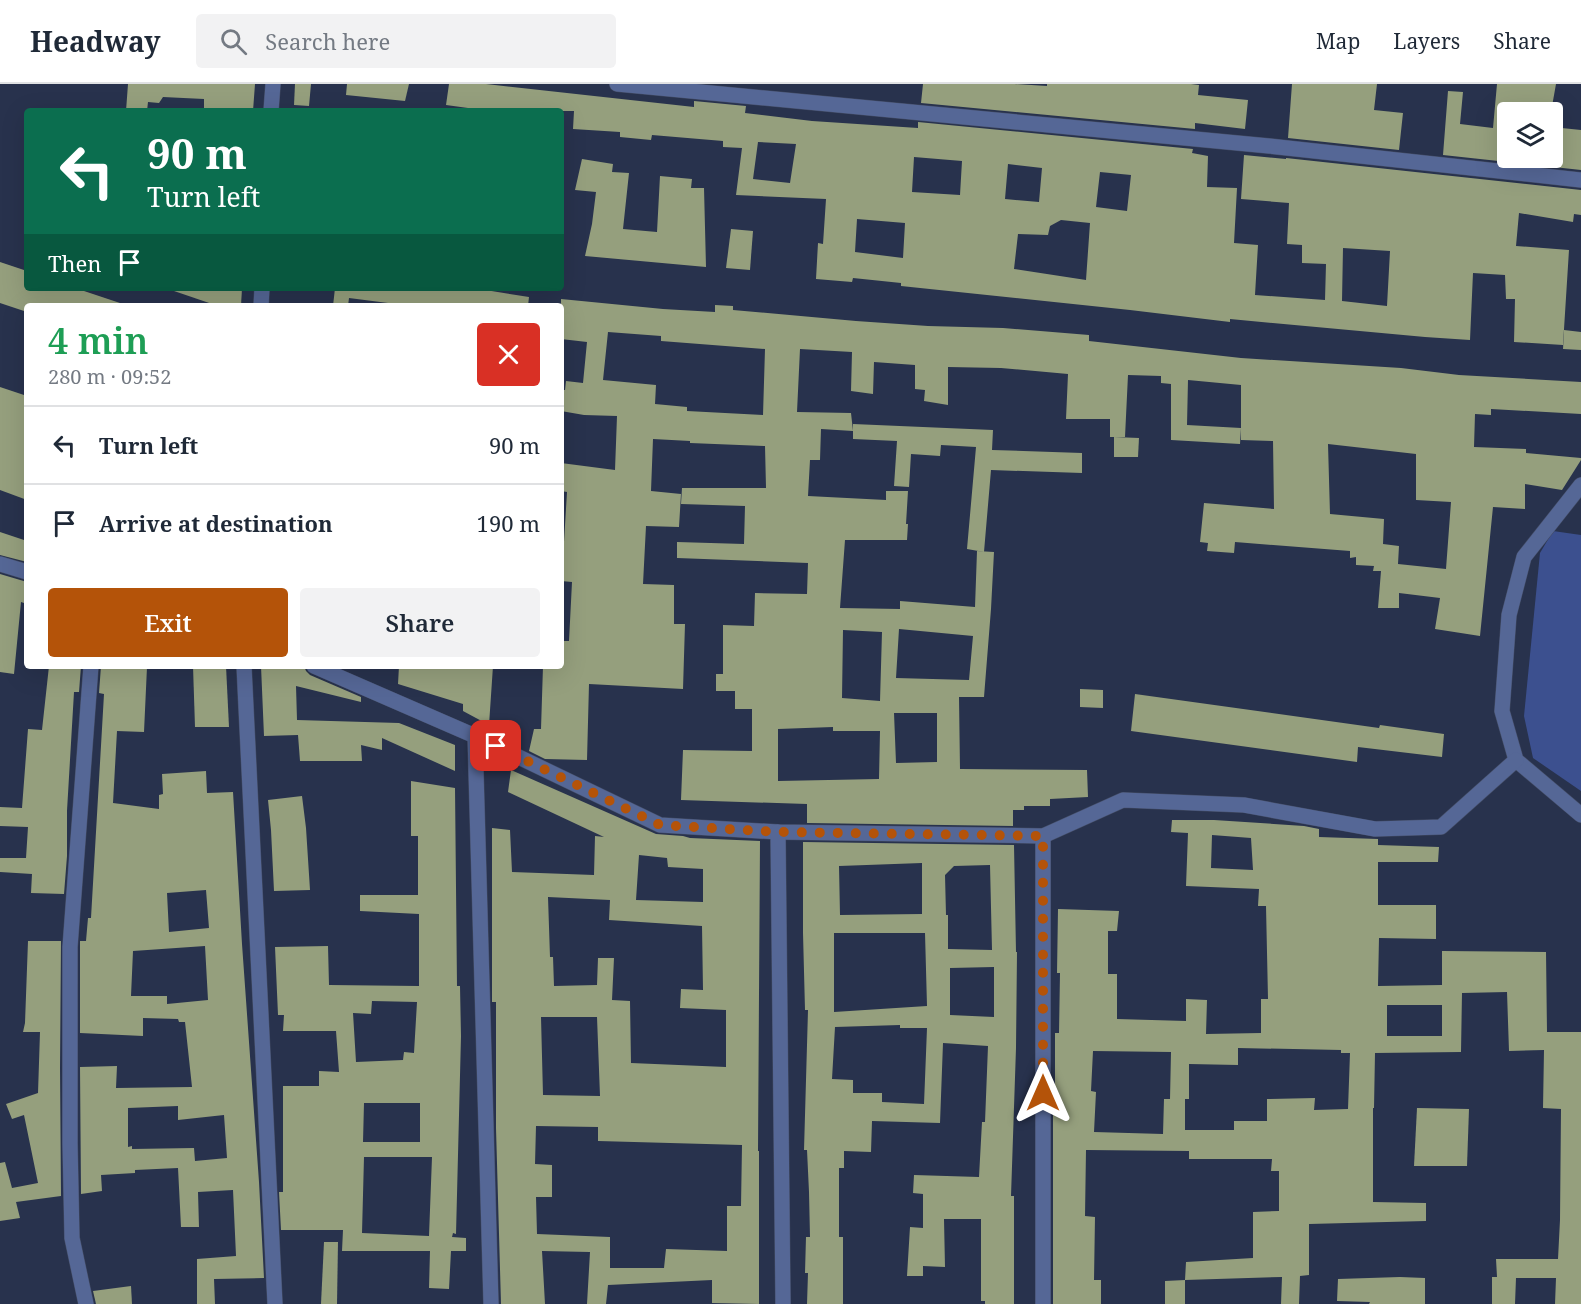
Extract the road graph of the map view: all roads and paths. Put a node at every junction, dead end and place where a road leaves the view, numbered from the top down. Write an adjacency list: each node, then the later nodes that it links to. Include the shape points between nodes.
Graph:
1 (273, 84): 3 (street)
2 (617, 84): 4 (street)
3 (271, 108)
4 (1581, 180)
5 (1581, 485): 12 (street, via 1524,557 1509,615 1502,711)
6 (0, 564): 7 (street)
7 (24, 571)
8 (91, 669): 16 (street, via 70,947 72,1238)
9 (244, 669): 17 (street)
10 (321, 669): 11 (street)
11 (475, 736): 14 (street, via 660,825); 18 (street)
12 (1516, 760): 13 (street); 15 (street, via 1441,827 1375,829 1244,805 1123,800)
13 (1581, 815)
14 (778, 832): 15 (street); 19 (street)
15 (1043, 836): 20 (street)
16 (86, 1304)
17 (275, 1304)
18 (491, 1304)
19 (783, 1304)
20 (1043, 1304)

